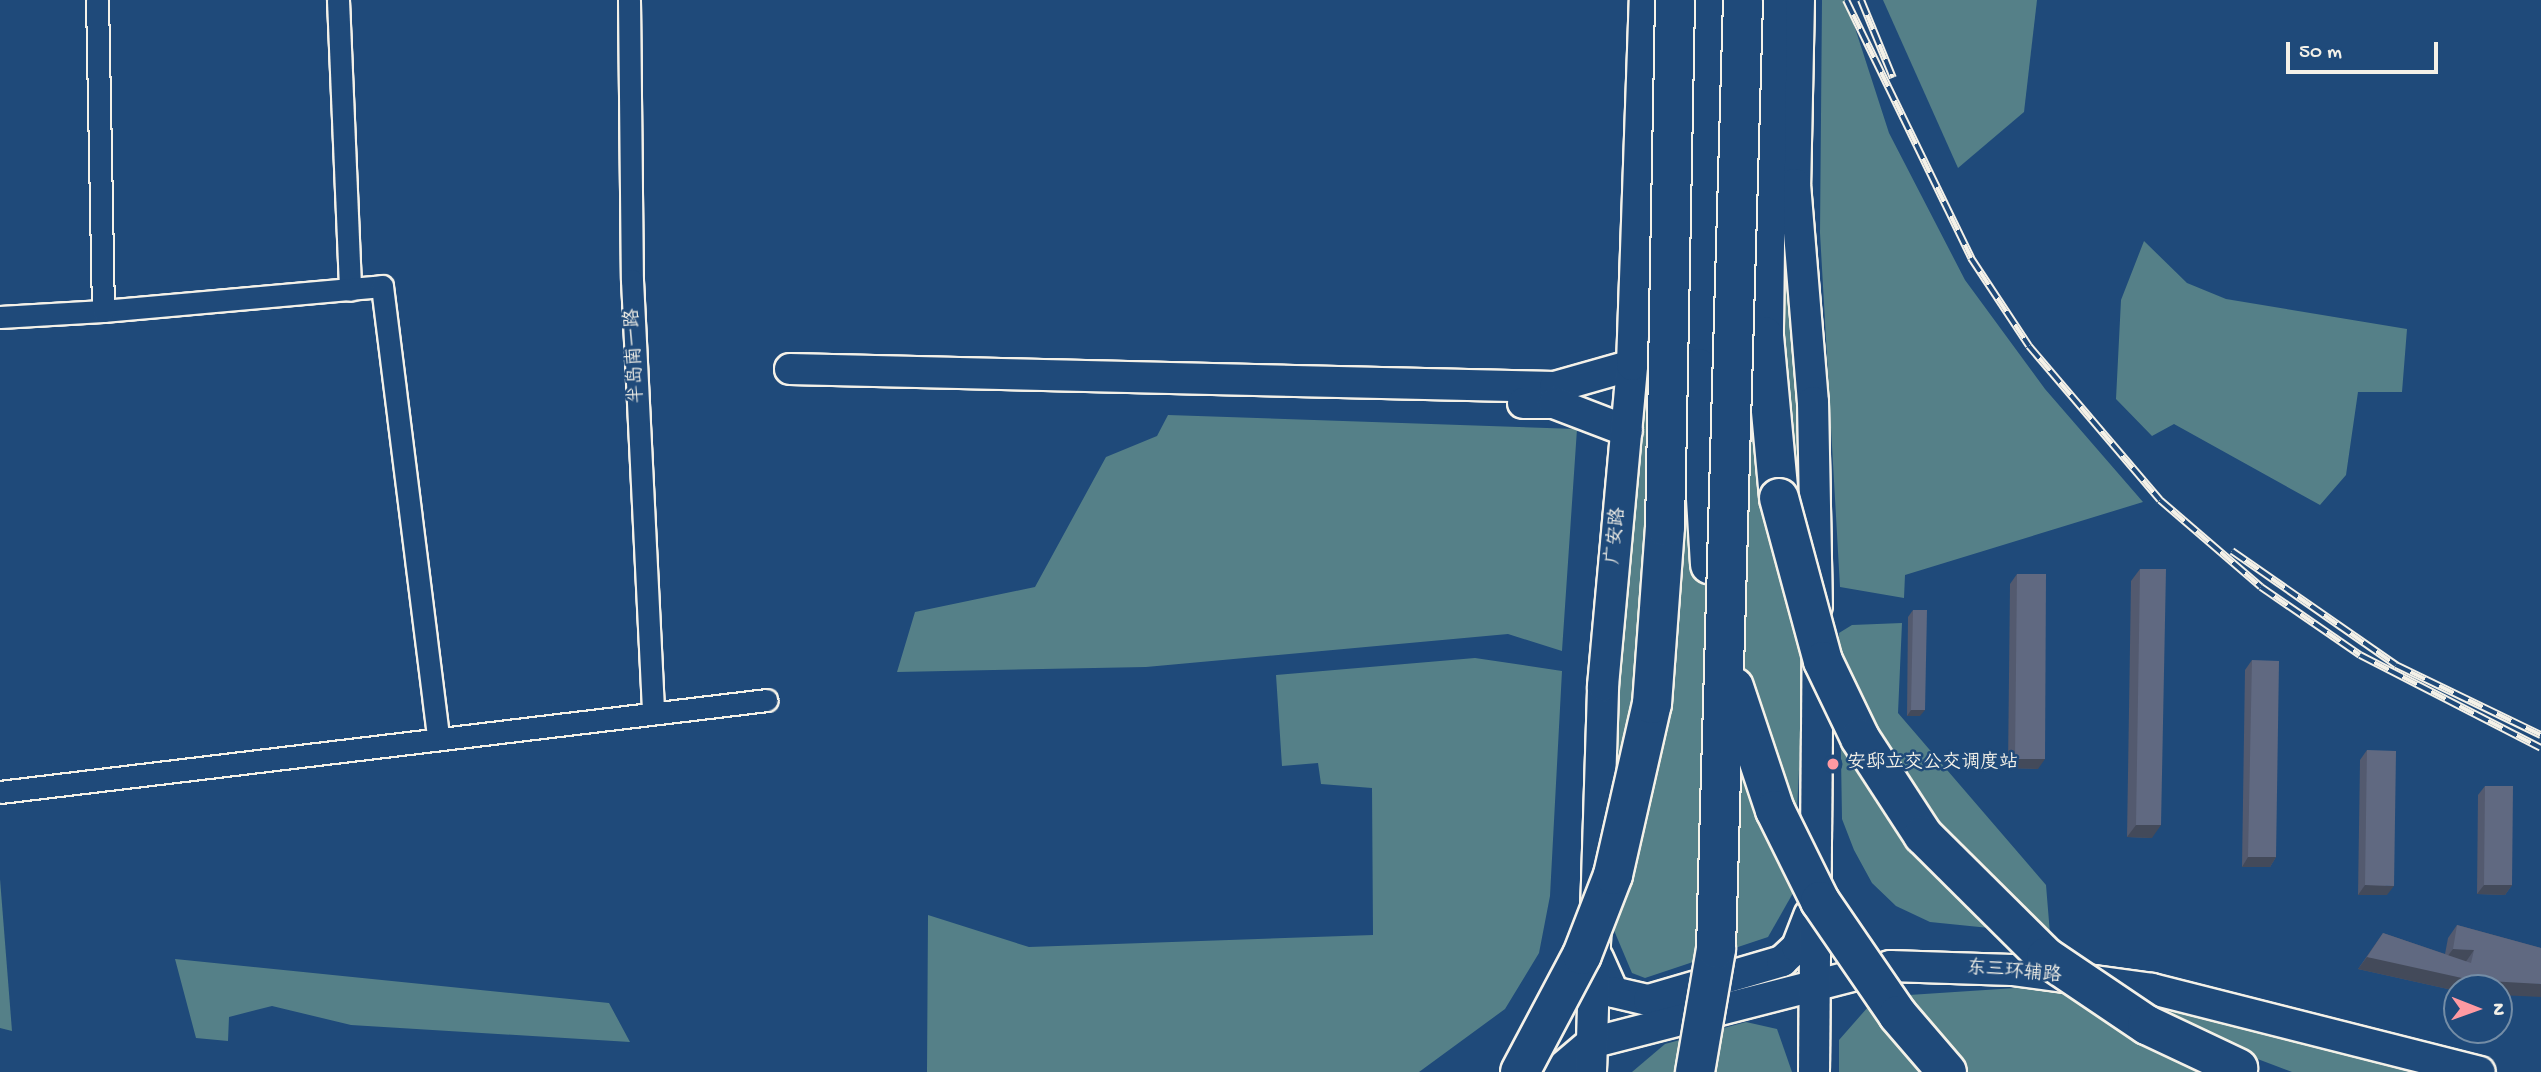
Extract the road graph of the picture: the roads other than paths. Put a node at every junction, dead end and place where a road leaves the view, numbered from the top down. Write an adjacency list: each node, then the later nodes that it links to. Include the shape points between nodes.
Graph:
1 (97, 0): 11 (street)
2 (338, 0): 10 (street)
3 (629, 0): 16 (street, 半岛南一路, via 632,280)
4 (1645, 0): 13 (main road, 广安路)
5 (1675, 0): 24 (highway, bridge, via 1664,550 1652,704 1613,875 1582,955)
6 (1704, 0): 29 (highway, bridge, via 1700,443 1710,565 1729,667 1775,810 1820,901 1898,1015)
7 (1743, 0): 27 (highway, bridge, via 1716,949)
8 (1768, 0): 23 (highway, bridge, via 1765,395 1791,557 1823,661 1888,785 1923,835 1994,913 2117,1007)
9 (1799, 0): 19 (main road, via 1795,184 1817,513)
10 (350, 290): 11 (street); 17 (street, via 382,286)
11 (103, 311): 12 (street)
12 (0, 317)
13 (1632, 365): 14 (main road, 广安路); 14 (main road, via 1555,387 789,377 1554,403)
14 (1627, 431): 20 (main road, 广安路, via 1603,686)
15 (767, 699): 16 (street)
16 (653, 713): 17 (street)
17 (438, 737): 18 (street)
18 (0, 792)
19 (1815, 898): 20 (main road, via 1797,947 1782,961 1649,1000 1613,992); 21 (main road)
20 (1594, 944): 22 (main road, 广安路)
21 (1814, 982): 22 (main road, 东三环辅路); 28 (main road); 30 (main road, 东三环辅路, via 1890,966 2050,975 2152,989 2233,1015)
22 (1591, 1042): 25 (main road, 东三环辅路); 26 (main road, 广安路)
23 (2243, 1070)
24 (1520, 1072)
25 (1557, 1072)
26 (1591, 1072)
27 (1695, 1072)
28 (1814, 1072)
29 (1947, 1072)
30 (2480, 1072)

